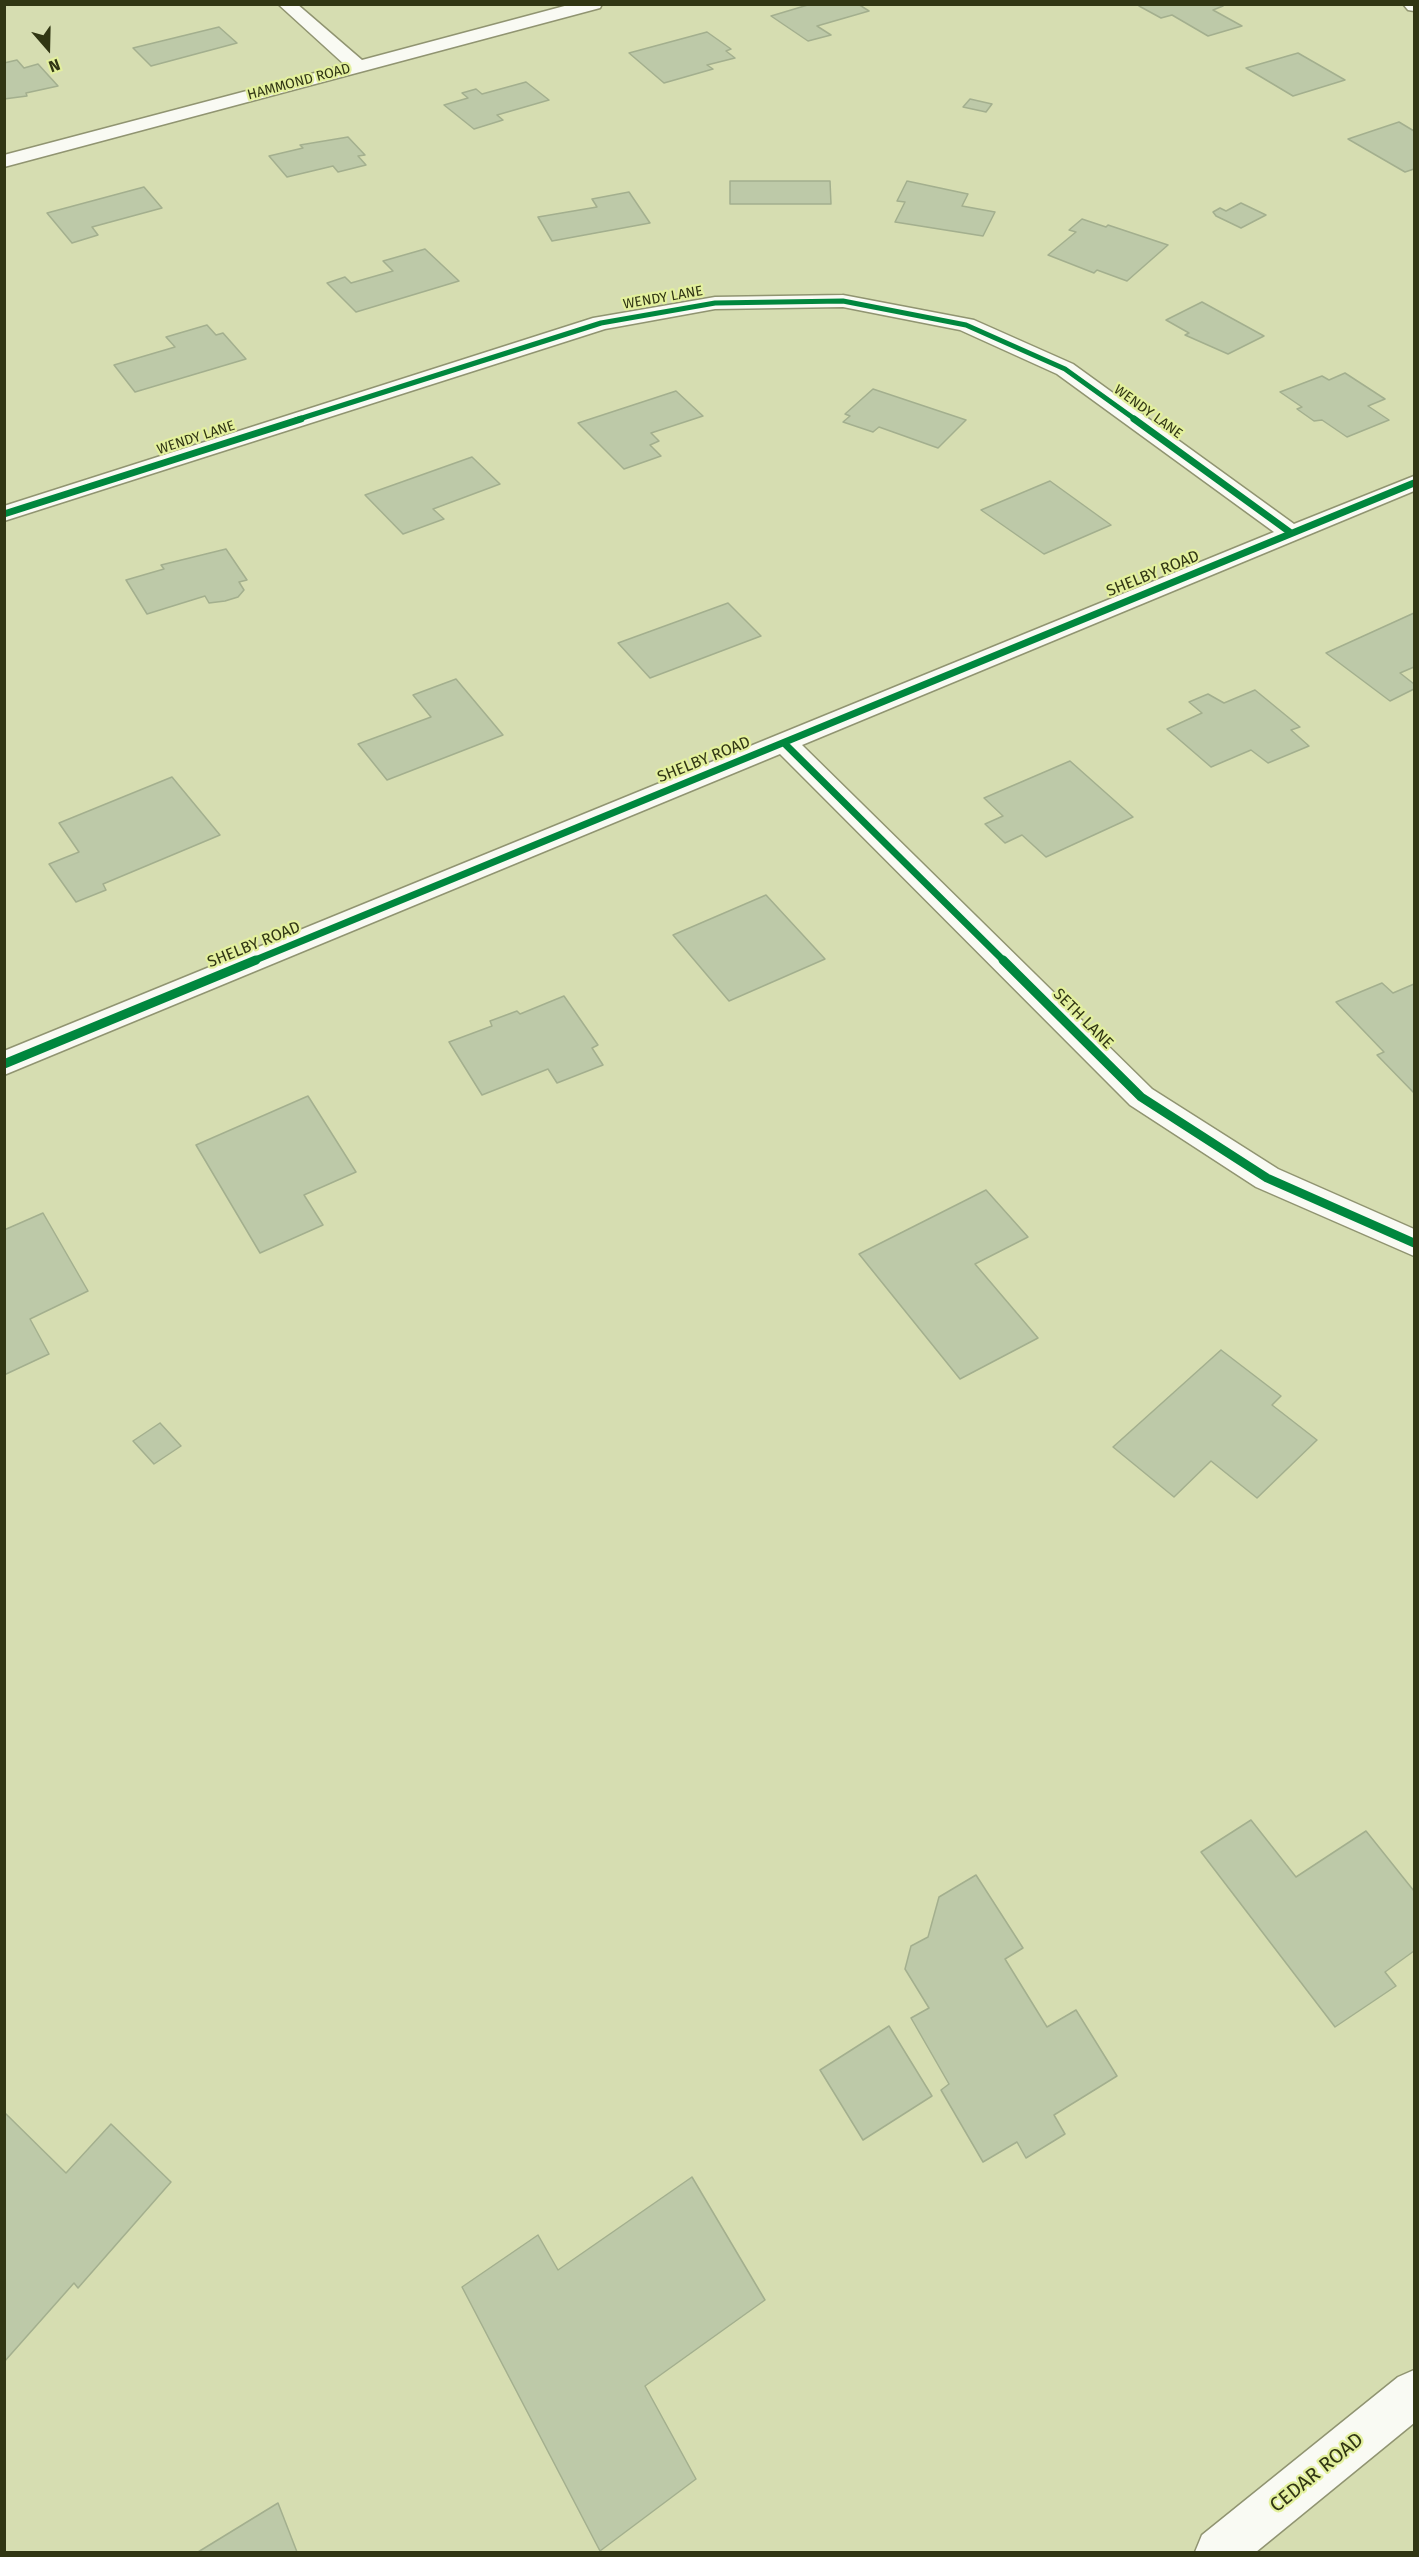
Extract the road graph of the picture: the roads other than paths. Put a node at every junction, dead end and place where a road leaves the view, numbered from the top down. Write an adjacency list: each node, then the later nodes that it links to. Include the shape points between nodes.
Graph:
1 (286, 4): 3 (street)
2 (594, 4): 3 (street, HAMMOND ROAD)
3 (358, 66): 4 (street, HAMMOND ROAD)
4 (4, 161)
5 (1414, 483): 7 (street, SHELBY ROAD)
6 (4, 513): 7 (street, WENDY LANE, via 601,323 715,303 843,301 966,325 1065,369)
7 (1291, 533): 8 (street, SHELBY ROAD)
8 (784, 743): 9 (street, SHELBY ROAD); 10 (street, SETH LANE, via 1141,1097 1267,1178)
9 (4, 1064)
10 (1414, 1243)
11 (1414, 2393): 12 (street, CEDAR ROAD)
12 (1219, 2553)

